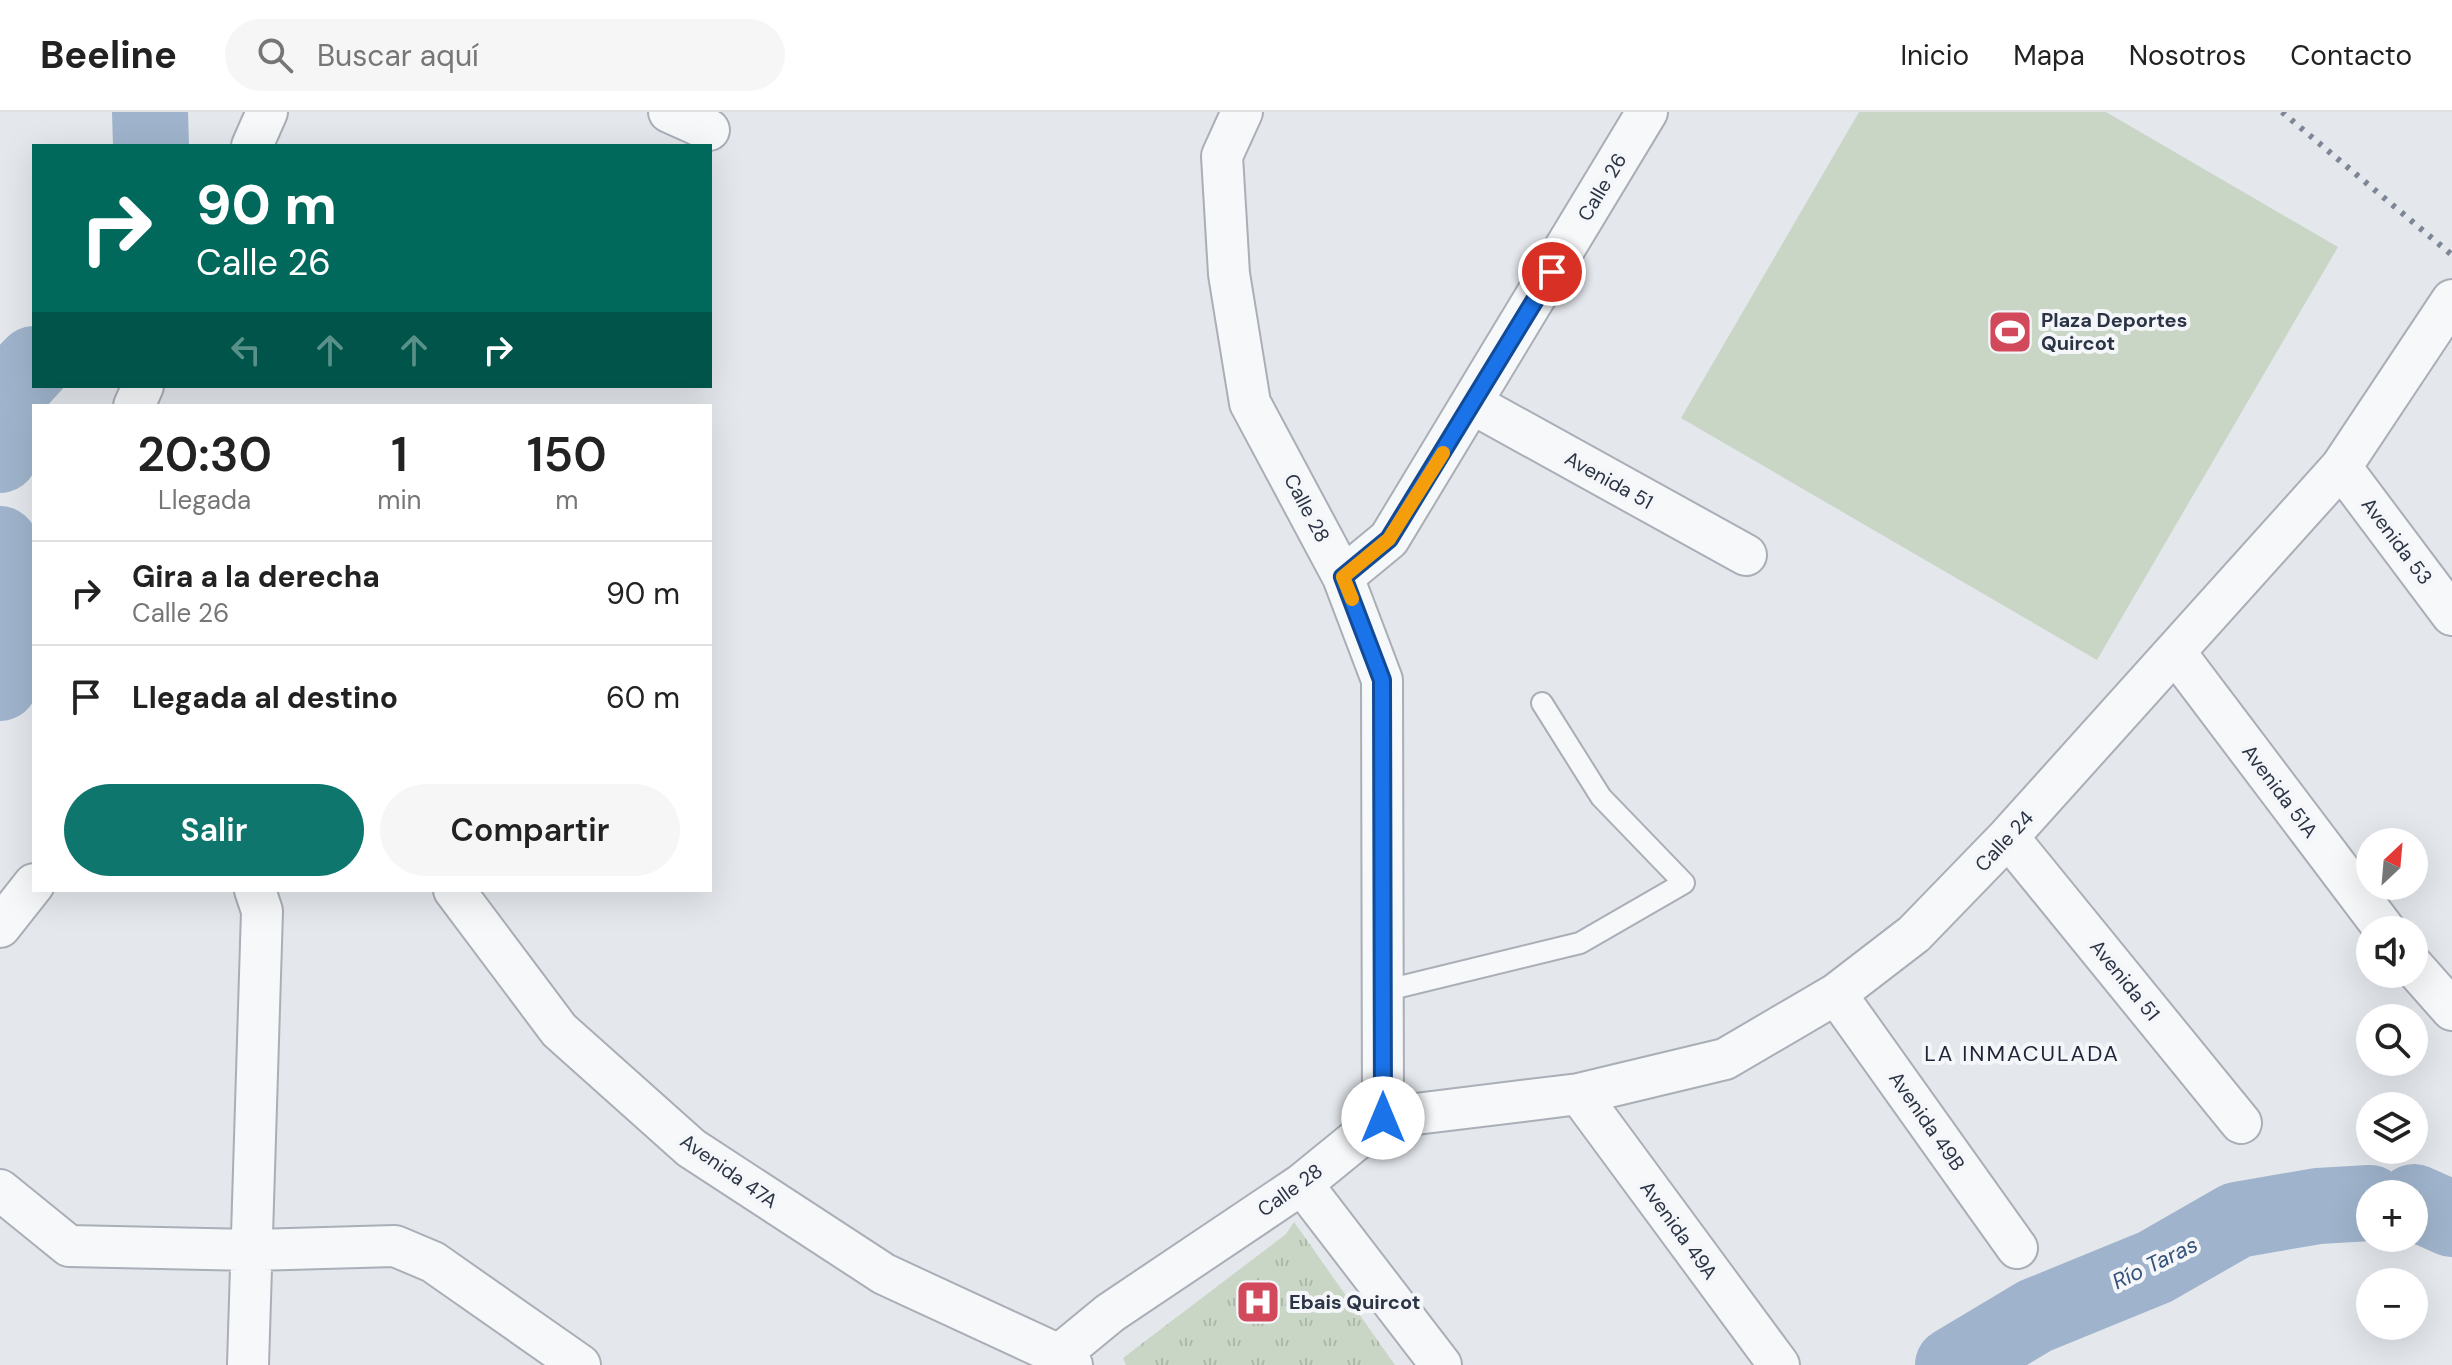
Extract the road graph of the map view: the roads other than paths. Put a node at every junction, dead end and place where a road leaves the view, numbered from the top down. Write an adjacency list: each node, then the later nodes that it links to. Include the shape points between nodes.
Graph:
1 (267, 112): 6 (street)
2 (669, 112): 5 (street)
3 (1242, 112): 11 (street, Calle 28, via 1222,156 1229,274 1250,403)
4 (1647, 112): 8 (street, Calle 26)
5 (709, 130)
6 (253, 144)
7 (2452, 300): 9 (street, Calle 24)
8 (1473, 404): 10 (street, Avenida 51); 11 (street, Calle 26, via 1389,539)
9 (2341, 467): 12 (street, Avenida 53); 13 (street, Calle 24)
10 (1746, 555)
11 (1343, 577): 22 (street, Calle 28, via 1382,680)
12 (2452, 615)
13 (2175, 652): 15 (street, Calle 24); 19 (street, Avenida 51A)
14 (1542, 703): 22 (lane, via 1601,797 1684,883 1580,943)
15 (2008, 837): 23 (street, Calle 24, via 1914,934); 27 (street, Avenida 51)
16 (32, 887): 20 (street)
17 (256, 892): 31 (street, via 262,911)
18 (456, 892): 32 (street, Avenida 47A, via 559,1030 691,1148 884,1274)
19 (2374, 916)
20 (0, 927)
21 (2428, 983): 24 (street)
22 (1383, 991): 26 (street, Calle 28)
23 (1836, 994): 25 (street, Calle 24, via 1725,1059); 30 (street, Avenida 49B)
24 (2452, 1010)
25 (1579, 1094): 26 (street, Calle 24); 36 (street, Avenida 49A)
26 (1383, 1118): 28 (street, Calle 28)
27 (2241, 1123)
28 (1302, 1184): 32 (street, Calle 28, via 1110,1313); 35 (street)
29 (0, 1190): 31 (street, via 69,1246)
30 (2017, 1248)
31 (252, 1250): 33 (street); 34 (street, via 395,1246 433,1262)
32 (1061, 1362)
33 (248, 1365)
34 (580, 1365)
35 (1441, 1365)
36 (1779, 1365)

